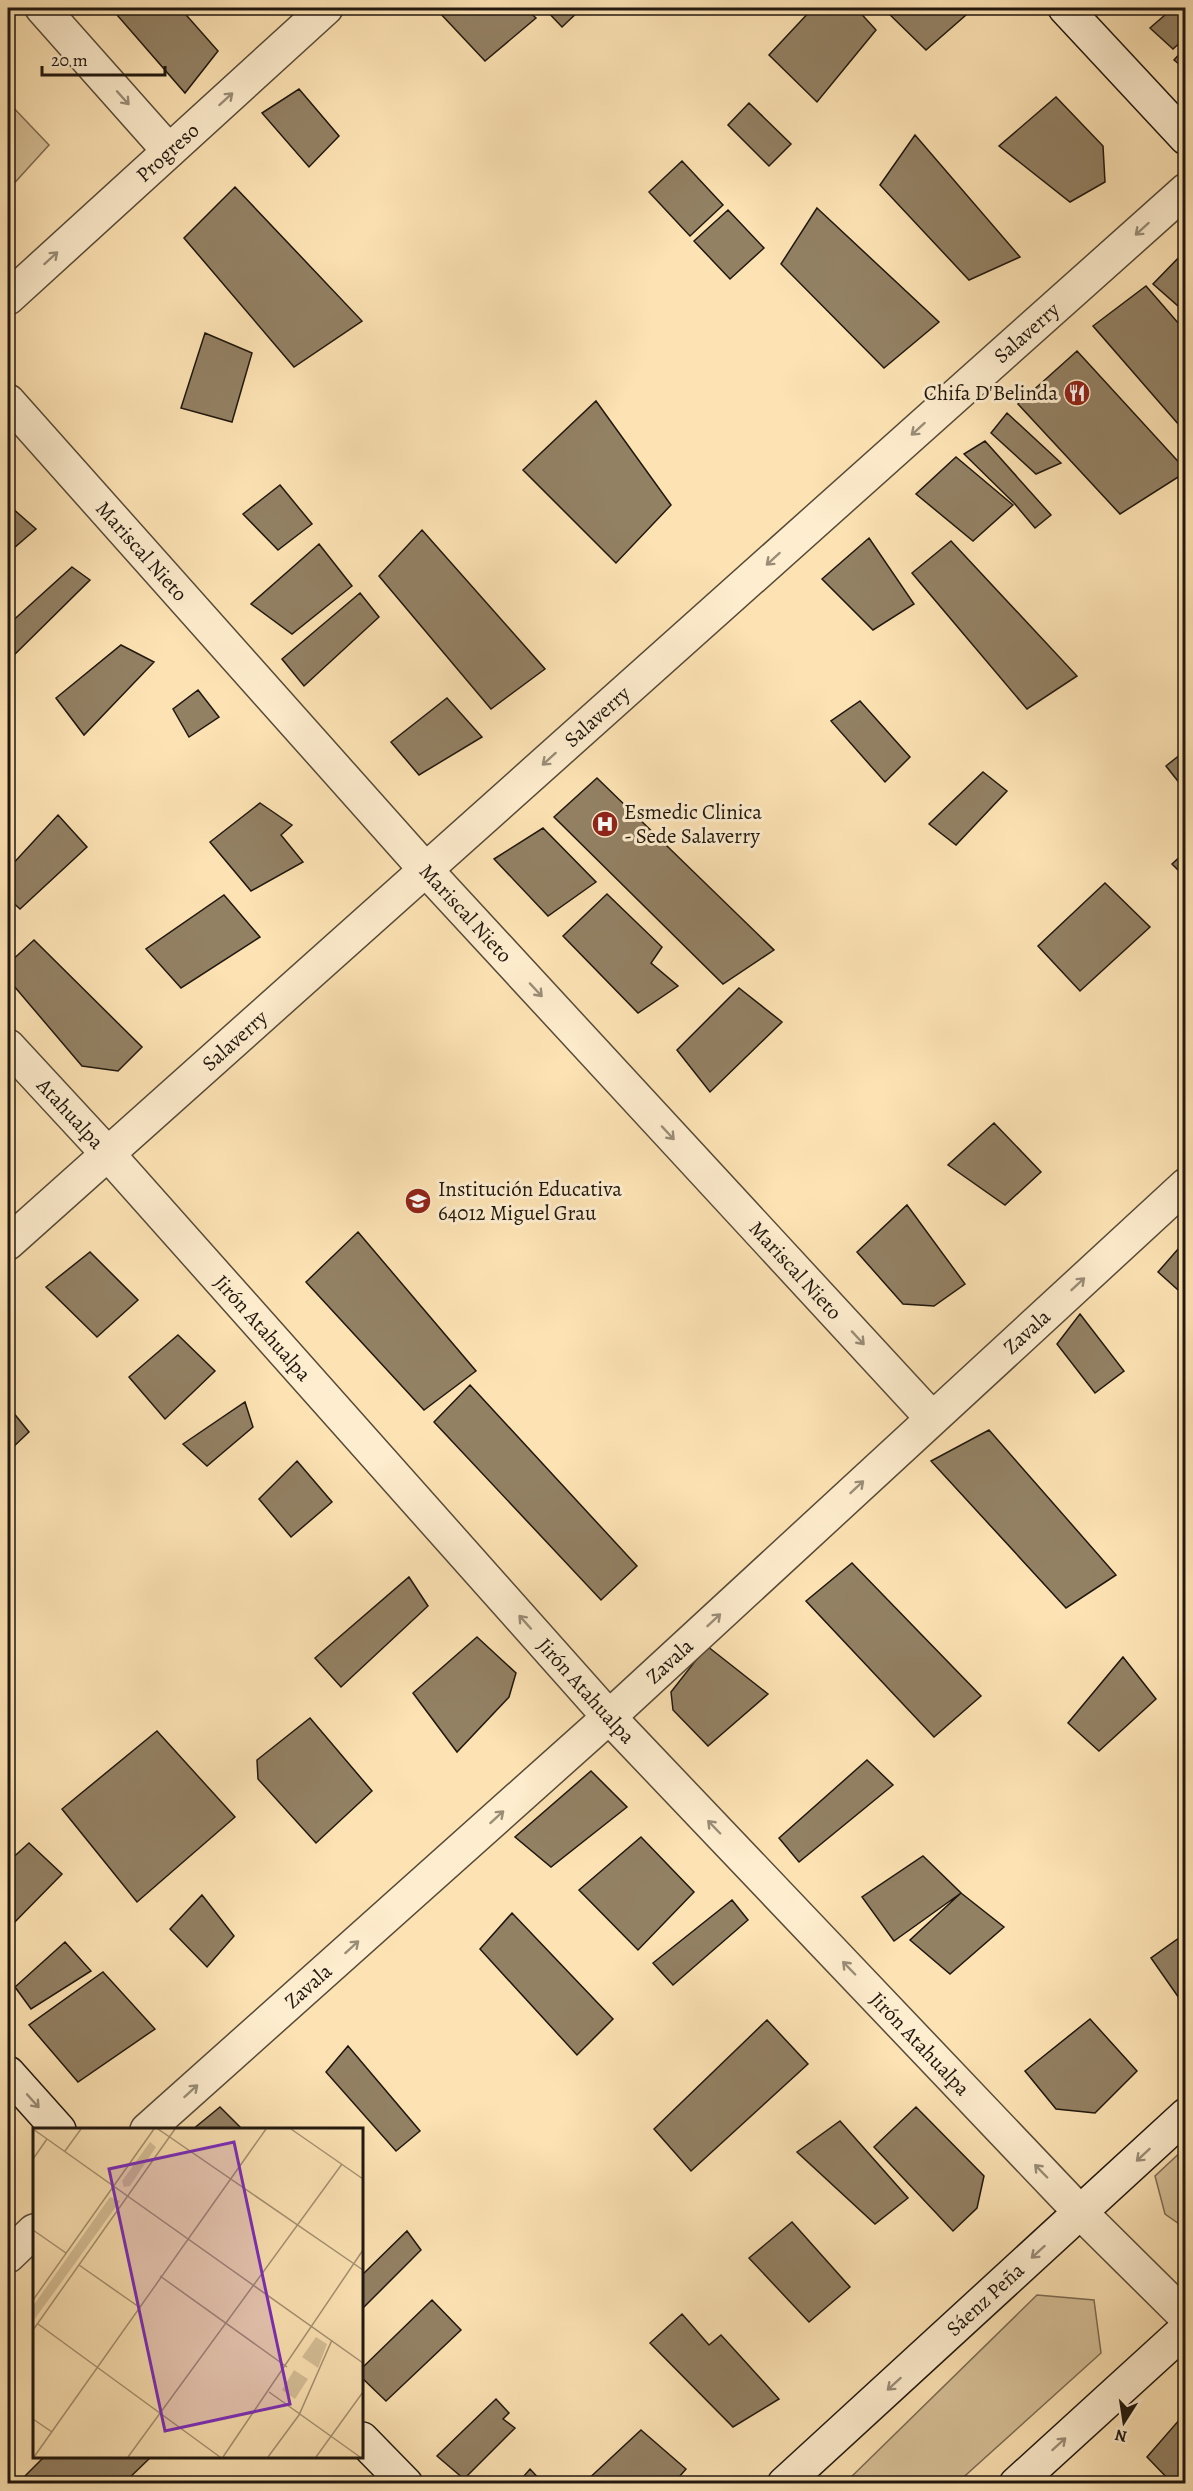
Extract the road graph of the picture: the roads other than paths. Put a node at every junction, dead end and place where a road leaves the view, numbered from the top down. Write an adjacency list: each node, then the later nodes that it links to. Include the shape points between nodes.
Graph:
1 (42, 8): 5 (street, one-way to 5)
2 (326, 8): 5 (street, Progreso, one-way to 2)
3 (1065, 8): 4 (street)
4 (1185, 138)
5 (169, 150): 7 (street, Progreso, one-way to 5)
6 (1185, 189): 9 (street, Salaverry, one-way to 9)
7 (8, 298)
8 (8, 401): 9 (street, Mariscal Nieto)
9 (425, 869): 11 (street, Salaverry); 14 (street, Mariscal Nieto, one-way to 14)
10 (8, 1046): 11 (street, Atahualpa)
11 (107, 1153): 13 (street, Salaverry); 15 (street, Jirón Atahualpa, one-way to 11)
12 (1185, 1185): 14 (street, Zavala, one-way to 12)
13 (8, 1243)
14 (932, 1418): 15 (street, Zavala, one-way to 14)
15 (609, 1717): 19 (street, Zavala, one-way to 15); 20 (street, Jirón Atahualpa, one-way to 15)
16 (8, 2073): 18 (street, one-way to 18)
17 (1185, 2115): 20 (street, Sáenz Peña, one-way to 20)
18 (57, 2128)
19 (149, 2128)
20 (1081, 2213): 23 (street, Jirón Atahualpa); 27 (street, Sáenz Peña, one-way to 27)
21 (33, 2232): 22 (street)
22 (8, 2256)
23 (1185, 2317)
24 (1185, 2329): 28 (street, one-way to 24)
25 (363, 2440): 26 (street)
26 (406, 2484)
27 (784, 2484)
28 (1016, 2484)

